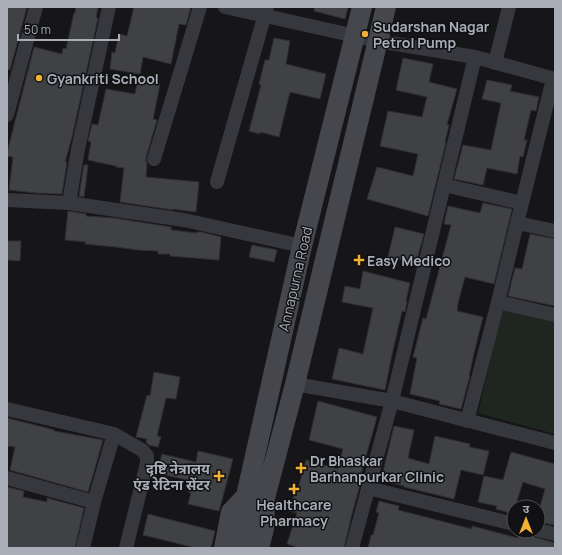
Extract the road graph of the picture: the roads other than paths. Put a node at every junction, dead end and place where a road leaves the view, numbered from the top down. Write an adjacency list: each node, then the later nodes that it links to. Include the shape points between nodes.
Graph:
1 (36, 7): 14 (street)
2 (110, 7): 20 (street, via 78,149)
3 (200, 7): 15 (street)
4 (225, 7): 8 (street)
5 (362, 7): 9 (main road, Annapurna Road)
6 (386, 7): 10 (main road, Annapurna Road)
7 (509, 7): 12 (street)
8 (265, 11): 9 (street); 16 (street)
9 (354, 36): 10 (street); 23 (main road, Annapurna Road)
10 (378, 41): 11 (street); 26 (main road, Annapurna Road)
11 (475, 57): 12 (street); 17 (street)
12 (495, 63): 13 (street)
13 (554, 79): 19 (street)
14 (7, 115)
15 (154, 159)
16 (217, 182)
17 (444, 185): 19 (street); 27 (street)
18 (7, 200): 20 (street)
19 (522, 203): 21 (street)
20 (69, 204): 23 (street, via 184,220)
21 (516, 223): 22 (street); 24 (street)
22 (555, 231)
23 (302, 246): 35 (main road, Annapurna Road)
24 (498, 302): 25 (street); 29 (street)
25 (555, 315)
26 (295, 384): 27 (street); 35 (main road, Annapurna Road)
27 (392, 401): 29 (street); 33 (street)
28 (7, 410): 30 (street)
29 (467, 420): 31 (street)
30 (114, 434): 34 (street); 38 (street, via 142,450 147,463)
31 (555, 443)
32 (7, 478): 34 (street)
33 (368, 488): 36 (street); 42 (street)
34 (94, 502): 37 (street)
35 (253, 506): 39 (main road, Annapurna Road, via 231,512); 40 (main road); 41 (main road, Annapurna Road, via 264,529)
36 (506, 522)
37 (83, 548)
38 (126, 548)
39 (224, 548)
40 (242, 548)
41 (259, 548)
42 (352, 548)

